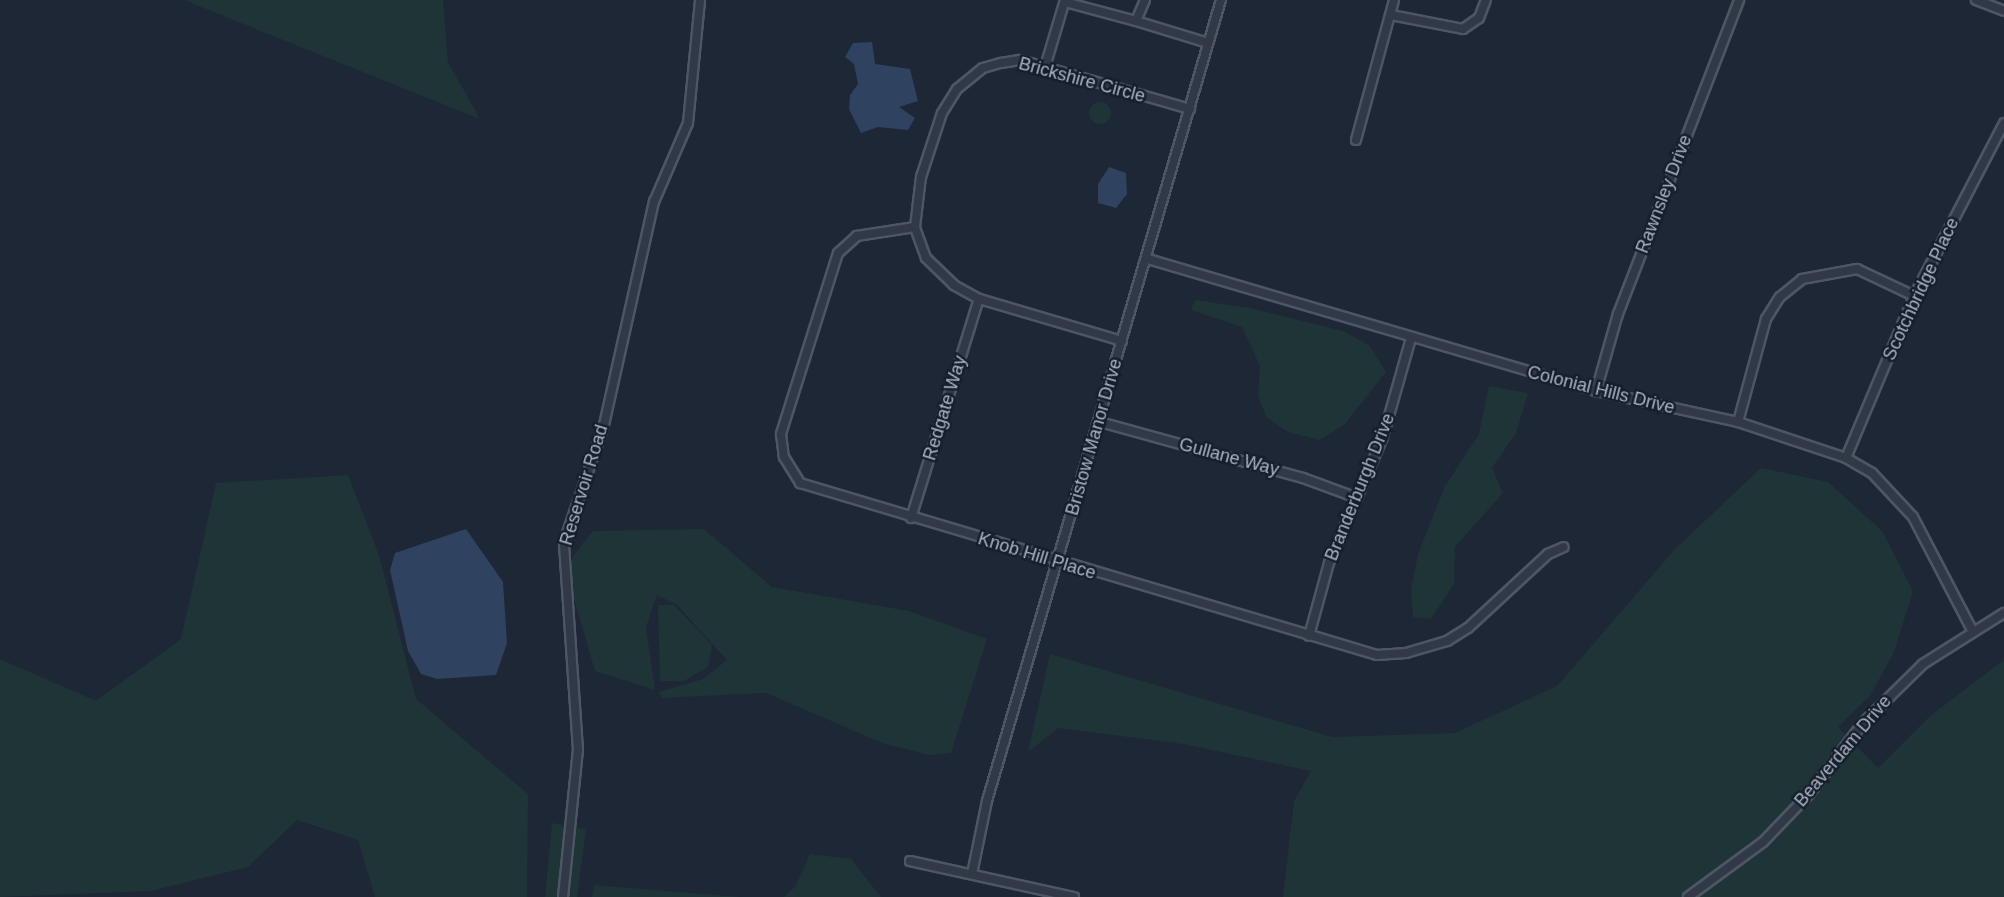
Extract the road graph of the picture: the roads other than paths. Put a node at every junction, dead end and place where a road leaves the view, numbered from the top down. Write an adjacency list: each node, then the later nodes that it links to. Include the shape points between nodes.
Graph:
1 (700, 0): 36 (street, Reservoir Road, via 688,123 654,202 604,425 564,542 578,750)
2 (1145, 0): 11 (street)
3 (1221, 0): 12 (street, Bristow Manor Drive)
4 (1394, 0): 10 (street)
5 (1486, 0): 10 (street, via 1479,18 1463,29)
6 (1739, 0): 23 (street, Rawnsley Drive, via 1618,314)
7 (1976, 0): 9 (street)
8 (1065, 1): 11 (street); 13 (street)
9 (2004, 11)
10 (1391, 16): 16 (street)
11 (1136, 21): 12 (street)
12 (1208, 43): 14 (street, Bristow Manor Drive)
13 (1045, 67): 14 (street, Brickshire Circle); 17 (street, Brickshire Circle, via 1020,60 1001,63 983,68 957,89 942,113 921,177)
14 (1189, 109): 18 (street, Bristow Manor Drive)
15 (2004, 123): 19 (street, Scotchbridge Place)
16 (1356, 140)
17 (915, 227): 20 (street, Brickshire Circle, via 926,258 954,285); 28 (street, Knob Hill Place, via 857,236 838,253 781,434 784,457 800,483)
18 (1147, 259): 21 (street, Colonial Hills Drive); 22 (street, Bristow Manor Drive)
19 (1914, 296): 25 (street, via 1857,269 1802,279 1780,297 1766,319); 26 (street, Scotchbridge Place)
20 (979, 299): 22 (street, Brickshire Circle); 28 (street, Redgate Way)
21 (1411, 338): 23 (street, Colonial Hills Drive); 27 (street, Branderburgh Drive, via 1383,437)
22 (1122, 341): 24 (street, Bristow Manor Drive)
23 (1596, 391): 25 (street, Colonial Hills Drive)
24 (1100, 422): 27 (street, Gullane Way, via 1303,478); 30 (street, Bristow Manor Drive)
25 (1738, 422): 26 (street, Colonial Hills Drive)
26 (1846, 458): 32 (street, Colonial Hills Drive, via 1872,473 1913,517)
27 (1357, 498): 33 (street, Branderburgh Drive, via 1329,563)
28 (911, 518): 30 (street, Knob Hill Place)
29 (1563, 547): 33 (street, Knob Hill Place, via 1548,554 1485,613 1447,641 1406,653 1377,655)
30 (1057, 562): 33 (street, Knob Hill Place); 35 (street, Bristow Manor Drive, via 987,801)
31 (2004, 613): 32 (street, Beaverdam Drive)
32 (1972, 630): 38 (street, Beaverdam Drive, via 1923,664 1889,696 1763,842)
33 (1309, 636)
34 (910, 861): 35 (street)
35 (972, 874): 37 (street)
36 (563, 897)
37 (1074, 897)
38 (1688, 897)

